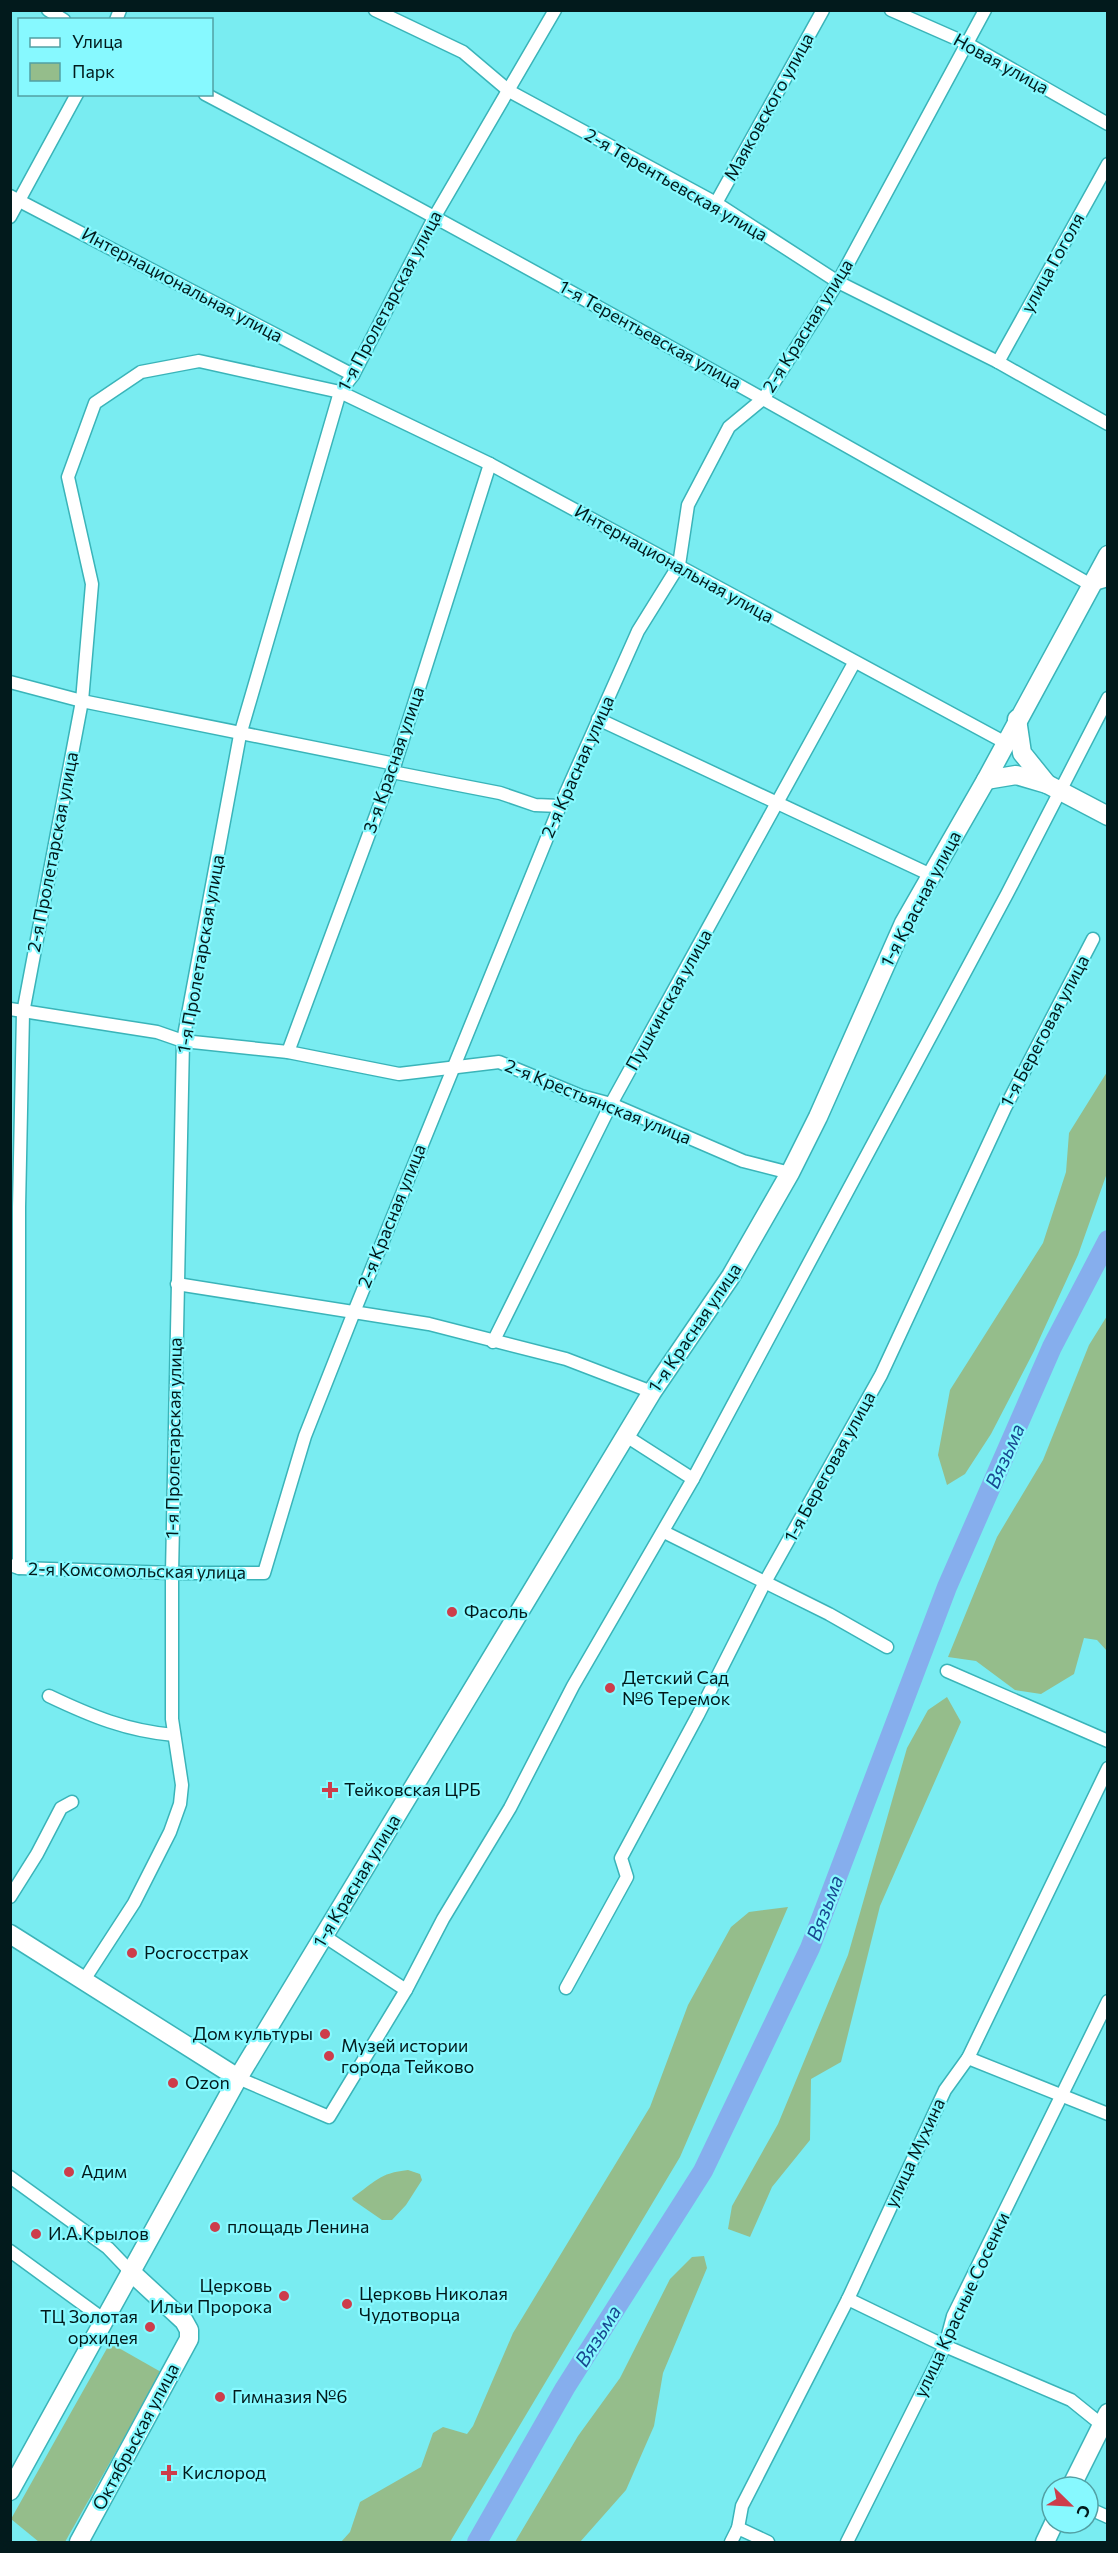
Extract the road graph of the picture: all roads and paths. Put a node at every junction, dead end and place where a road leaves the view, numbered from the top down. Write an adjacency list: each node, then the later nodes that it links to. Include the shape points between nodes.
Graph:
1 (48, 10): 7 (street)
2 (375, 10): 9 (street, 2-я Терентьевская улица, via 463,52)
3 (555, 10): 9 (street, 1-я Пролетарская улица)
4 (823, 10): 15 (street, Маяковского улица)
5 (891, 10): 8 (street, Новая улица)
6 (985, 10): 8 (street, 2-я Красная улица)
7 (61, 18)
8 (966, 43): 12 (street, Новая улица); 18 (street, 2-я Красная улица)
9 (509, 91): 15 (street, 2-я Терентьевская улица); 16 (street, 1-я Пролетарская улица)
10 (76, 96): 14 (street)
11 (209, 96): 16 (street, 1-я Терентьевская улица)
12 (1107, 124)
13 (1107, 164): 19 (street, улица Гоголя)
14 (15, 198): 17 (street); 20 (street, Интернациональная улица)
15 (716, 203): 18 (street, 2-я Терентьевская улица)
16 (435, 216): 20 (street, 1-я Пролетарская улица); 22 (street, 1-я Терентьевская улица)
17 (10, 217)
18 (838, 282): 19 (street, 2-я Терентьевская улица); 22 (street, 2-я Красная улица)
19 (998, 362): 23 (street, 2-я Терентьевская улица)
20 (353, 375): 21 (street, 1-я Пролетарская улица)
21 (340, 392): 24 (street, Интернациональная улица); 31 (street, 2-я Пролетарская улица, via 198,361 141,372 95,404 68,477 92,584); 34 (street, 1-я Пролетарская улица)
22 (764, 398): 26 (street, 2-я Красная улица, via 729,428 688,505); 27 (street, 1-я Терентьевская улица)
23 (1107, 424)
24 (490, 464): 26 (street, Интернациональная улица); 36 (street, 3-я Красная улица)
25 (1107, 555): 27 (main road, 1-я Красная улица)
26 (679, 565): 28 (street, Интернациональная улица); 33 (street, 2-я Красная улица, via 638,631)
27 (1099, 582): 32 (main road, 1-я Красная улица)
28 (854, 663): 35 (street, Интернациональная улица); 39 (street, Пушкинская улица)
29 (10, 682): 31 (street)
30 (1107, 698): 38 (street)
31 (82, 702): 34 (street, via 222,728); 45 (street, 2-я Пролетарская улица)
32 (1017, 719): 35 (main road, 1-я Красная улица); 38 (main road, via 1022,753)
33 (598, 720): 39 (street); 40 (street, 2-я Красная улица)
34 (240, 735): 36 (street); 46 (street, 1-я Пролетарская улица)
35 (1004, 742): 37 (main road, 1-я Красная улица)
36 (394, 768): 40 (street, via 535,805); 47 (street, 3-я Красная улица)
37 (986, 780): 38 (main road, via 1016,775); 42 (main road, 1-я Красная улица)
38 (1053, 787): 41 (main road); 56 (street, via 1002,904)
39 (777, 803): 42 (street); 49 (street, Пушкинская улица)
40 (560, 806): 48 (street, 2-я Красная улица)
41 (1107, 816)
42 (932, 875): 50 (main road, 1-я Красная улица, via 904,923)
43 (1093, 939): 61 (street, 1-я Береговая улица, via 1005,1108 881,1375)
44 (10, 1009): 45 (street, 2-я Крестьянская улица)
45 (23, 1012): 46 (street, 2-я Крестьянская улица, via 157,1032); 58 (street, 2-я Пролетарская улица)
46 (183, 1041): 47 (street, 2-я Крестьянская улица); 51 (street, 1-я Пролетарская улица)
47 (288, 1052): 48 (street, 2-я Крестьянская улица, via 399,1074)
48 (453, 1066): 49 (street, 2-я Крестьянская улица, via 499,1062 581,1096); 52 (street, 2-я Красная улица)
49 (611, 1104): 50 (street, 2-я Крестьянская улица, via 743,1161); 53 (street, Пушкинская улица)
50 (790, 1173): 54 (main road, 1-я Красная улица, via 731,1276)
51 (177, 1284): 52 (street); 59 (street, 1-я Пролетарская улица)
52 (354, 1312): 53 (street, via 429,1324); 60 (street, 2-я Красная улица, via 305,1436)
53 (492, 1342): 54 (street, via 566,1359)
54 (652, 1392): 55 (main road, 1-я Красная улица)
55 (626, 1436): 56 (street); 71 (main road, 1-я Красная улица)
56 (693, 1479): 57 (street)
57 (664, 1532): 61 (street); 74 (street, via 573,1686 510,1808)
58 (15, 1567): 59 (street, 2-я Комсомольская улица)
59 (172, 1573): 60 (street, 2-я Комсомольская улица); 65 (street, 1-я Пролетарская улица)
60 (264, 1573)
61 (765, 1582): 62 (street); 73 (street, 1-я Береговая улица, via 621,1858 627,1877)
62 (888, 1647)
63 (947, 1671): 66 (street)
64 (49, 1696): 65 (street, via 96,1719 146,1733)
65 (174, 1736): 72 (street, 1-я Пролетарская улица, via 182,1785 170,1832 134,1903)
66 (1107, 1741)
67 (1107, 1768): 76 (street, улица Мухина)
68 (72, 1802): 69 (street, via 61,1808)
69 (10, 1897)
70 (10, 1934): 72 (main road)
71 (324, 1936): 74 (street); 77 (main road, 1-я Красная улица)
72 (84, 1980): 77 (main road)
73 (566, 1988)
74 (406, 1989): 77 (street, via 329,2117)
75 (1107, 2001): 78 (street, улица Красные Сосенки)
76 (968, 2058): 78 (street); 83 (street, улица Мухина, via 945,2090)
77 (238, 2078): 82 (main road)
78 (1063, 2096): 79 (street); 85 (street, улица Красные Сосенки, via 953,2316)
79 (1107, 2114)
80 (10, 2178): 82 (street, via 108,2248)
81 (10, 2251): 84 (street)
82 (130, 2271): 84 (main road); 90 (main road, Октябрьская улица, via 184,2320 189,2339)
83 (848, 2299): 85 (street); 89 (street, улица Мухина, via 742,2506)
84 (106, 2321): 88 (main road)
85 (945, 2346): 86 (street, via 1071,2400); 93 (street, улица Красные Сосенки)
86 (1105, 2419): 87 (main road)
87 (1077, 2475)
88 (10, 2491)
89 (738, 2528): 91 (street, улица Мухина); 92 (street)
90 (79, 2542)
91 (731, 2542)
92 (768, 2542)
93 (847, 2542)

